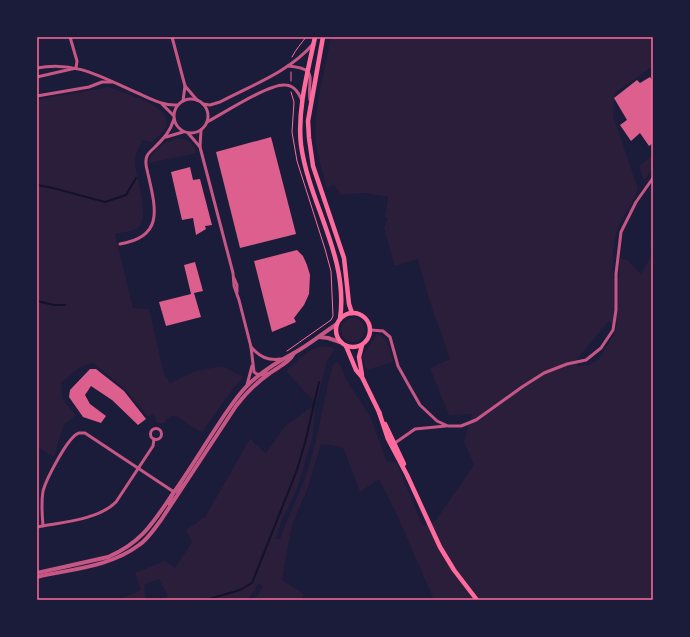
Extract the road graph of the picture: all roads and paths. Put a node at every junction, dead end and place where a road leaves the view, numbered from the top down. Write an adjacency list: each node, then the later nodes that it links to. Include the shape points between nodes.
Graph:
1 (70, 37): 10 (street, via 77,61)
2 (172, 37): 15 (street)
3 (306, 37): 7 (path, via 295,51)
4 (315, 37): 6 (main road)
5 (323, 37): 24 (main road)
6 (314, 43): 8 (street); 11 (main road)
7 (292, 60)
8 (290, 67): 11 (street, via 305,69); 14 (path); 22 (street, via 220,102)
9 (37, 68): 10 (street)
10 (76, 68): 12 (street); 13 (street)
11 (308, 72): 21 (main road); 24 (street, via 311,83)
12 (37, 77)
13 (113, 82): 17 (street); 20 (street)
14 (291, 83)
15 (185, 86): 18 (street); 19 (street)
16 (290, 89): 44 (path, via 294,102 292,132 297,161 331,271 333,316)
17 (37, 96)
18 (197, 100): 19 (street); 22 (street)
19 (183, 101): 23 (street)
20 (161, 103): 23 (street); 25 (street)
21 (303, 103): 27 (street, via 293,88 284,84 255,96); 36 (main road, via 301,145 307,172 337,264)
22 (203, 104): 27 (street, via 207,112)
23 (177, 105): 25 (street)
24 (311, 106): 35 (main road, via 308,121 310,152 344,258)
25 (173, 115): 26 (street)
26 (174, 119): 29 (street); 31 (street)
27 (207, 122): 28 (street)
28 (201, 130): 30 (street); 32 (street)
29 (183, 132): 30 (street); 31 (street)
30 (188, 133): 32 (street)
31 (166, 137): 34 (street, via 149,152 146,162 152,191 154,218 151,227 141,238)
32 (200, 147): 43 (street)
33 (653, 178): 53 (street, via 636,202 621,232 613,330 601,348 586,360 544,373 476,420 461,426)
34 (120, 244)
35 (352, 313): 36 (main road); 38 (main road, via 366,318)
36 (340, 319): 37 (main road)
37 (337, 324): 39 (street); 40 (main road, via 336,333)
38 (371, 330): 42 (main road, via 369,338); 53 (street, via 383,331 390,337 398,366 420,405 437,421)
39 (318, 338): 40 (street); 45 (street)
40 (340, 342): 41 (main road)
41 (346, 346): 42 (main road); 50 (main road, via 356,370)
42 (362, 346): 50 (main road, via 359,357)
43 (251, 347): 46 (street, via 262,357); 47 (street)
44 (287, 351)
45 (294, 353): 46 (street); 48 (street)
46 (282, 359): 49 (street)
47 (252, 364): 49 (street, via 254,372); 51 (street)
48 (274, 370): 49 (street); 58 (street, via 253,387 236,406)
49 (261, 374): 51 (street)
50 (362, 377): 52 (main road)
51 (246, 387): 59 (street)
52 (379, 412): 55 (main road); 57 (main road, via 391,446)
53 (448, 426): 55 (street, via 415,429)
54 (154, 439): 56 (street, via 153,446)
55 (395, 443): 57 (main road)
56 (138, 469): 59 (street); 61 (street, via 111,507 92,516); 61 (street, via 85,433 74,436 50,471 45,483 41,509)
57 (407, 475): 65 (main road, via 446,559)
58 (186, 483): 59 (street); 60 (street)
59 (174, 492): 60 (street); 63 (street, via 148,530 131,545 92,561)
60 (162, 518): 64 (street, via 150,535 124,555 108,562)
61 (43, 526): 62 (street)
62 (37, 527)
63 (37, 573)
64 (37, 577)
65 (477, 600)

